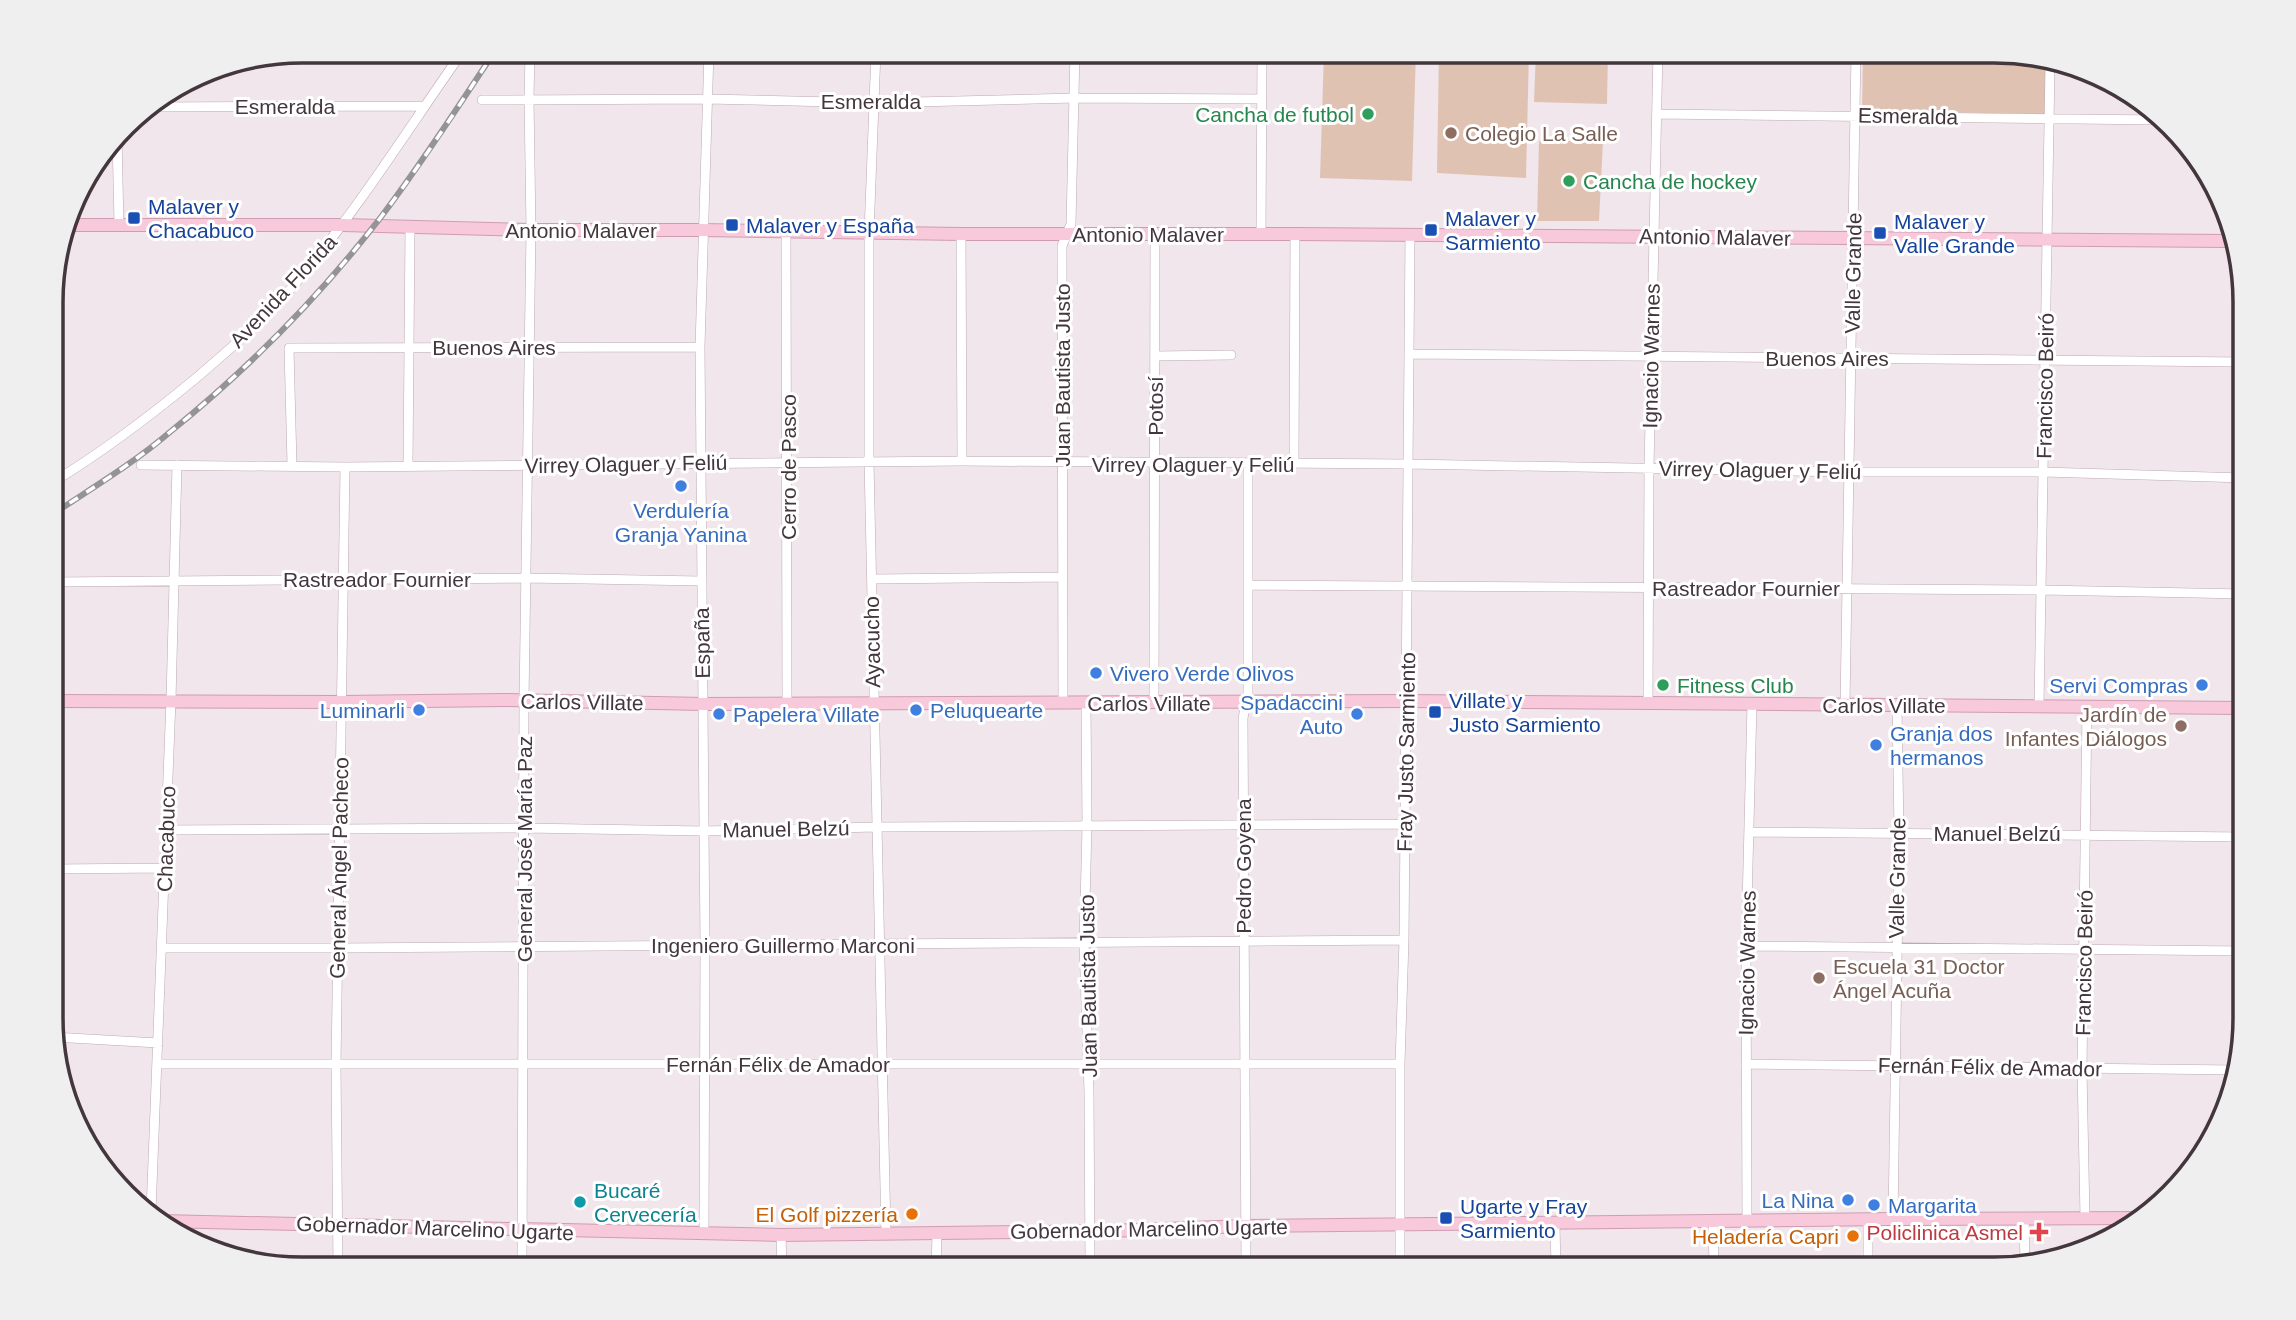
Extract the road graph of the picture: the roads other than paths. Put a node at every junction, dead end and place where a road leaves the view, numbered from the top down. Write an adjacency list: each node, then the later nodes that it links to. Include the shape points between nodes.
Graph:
1 (454, 63): 16 (street, Avenida Florida)
2 (530, 63): 11 (street, General José María Paz)
3 (708, 63): 12 (street, España)
4 (876, 63): 15 (street, Ayacucho)
5 (1075, 63): 10 (street, Juan Bautista Justo)
6 (1262, 63): 13 (street)
7 (1658, 63): 18 (street, Ignacio Warnes)
8 (1856, 63): 19 (street, Valle Grande)
9 (2050, 70): 20 (street, Francisco Beiró)
10 (1074, 98): 13 (street, Esmeralda); 15 (street, Esmeralda); 35 (street, Juan Bautista Justo, via 1071,224)
11 (529, 99): 12 (street, Esmeralda); 14 (street, Esmeralda); 27 (street, General José María Paz)
12 (707, 99): 15 (street, Esmeralda); 28 (street, España)
13 (1261, 99): 33 (street)
14 (482, 100)
15 (875, 103): 30 (street, Ayacucho)
16 (423, 106): 17 (street, Esmeralda); 25 (street, Avenida Florida)
17 (164, 107)
18 (1657, 114): 19 (street, Esmeralda); 37 (street, Ignacio Warnes)
19 (1856, 116): 20 (street, Esmeralda); 38 (street, Valle Grande)
20 (2049, 118): 21 (street, Esmeralda); 39 (street, Francisco Beiró)
21 (2149, 120)
22 (117, 150): 23 (street)
23 (119, 224): 24 (street, Antonio Malaver); 25 (street, Antonio Malaver)
24 (76, 225)
25 (342, 225): 26 (street, Antonio Malaver); 69 (street, Avenida Florida, via 294,286 233,347)
26 (410, 228): 27 (street, Antonio Malaver); 41 (street)
27 (531, 230): 28 (street, Antonio Malaver); 42 (street, General José María Paz)
28 (702, 230): 29 (street, Antonio Malaver); 43 (street, España)
29 (786, 231): 30 (street, Antonio Malaver); 54 (street, Cerro de Pasco)
30 (869, 233): 31 (street, Antonio Malaver); 52 (street, Ayacucho)
31 (961, 234): 35 (street, Antonio Malaver); 51 (street)
32 (1155, 234): 33 (street, Antonio Malaver); 35 (street, Antonio Malaver); 46 (street, Potosí)
33 (1261, 234): 34 (street, Antonio Malaver)
34 (1295, 234): 36 (street, Antonio Malaver); 58 (street)
35 (1066, 235): 55 (street, Juan Bautista Justo, via 1062,246)
36 (1410, 235): 37 (street, Antonio Malaver); 44 (street, Fray Justo Sarmiento)
37 (1653, 236): 38 (street, Antonio Malaver); 47 (street, Ignacio Warnes)
38 (1853, 238): 39 (street, Antonio Malaver); 48 (street, Valle Grande)
39 (2048, 240): 40 (street, Antonio Malaver); 49 (street, Francisco Beiró)
40 (2224, 241)
41 (409, 347): 42 (street, Buenos Aires); 63 (street, Buenos Aires, via 289,348); 64 (street)
42 (528, 347): 43 (street, Buenos Aires); 61 (street, General José María Paz)
43 (700, 347): 56 (street, España)
44 (1410, 354): 47 (street, Buenos Aires); 59 (street, Fray Justo Sarmiento)
45 (1231, 355): 46 (street)
46 (1155, 356): 53 (street, Potosí)
47 (1652, 357): 48 (street, Buenos Aires); 66 (street, Ignacio Warnes)
48 (1851, 358): 49 (street, Buenos Aires); 67 (street, Valle Grande)
49 (2045, 360): 50 (street, Buenos Aires); 68 (street, Francisco Beiró)
50 (2232, 362)
51 (962, 461): 52 (street, Virrey Olaguer y Feliú); 55 (street, Virrey Olaguer y Feliú)
52 (869, 462): 54 (street, Virrey Olaguer y Feliú); 74 (street, Ayacucho)
53 (1156, 462): 55 (street, Virrey Olaguer y Feliú); 57 (street, Virrey Olaguer y Feliú); 94 (street, Potosí)
54 (788, 463): 56 (street, Virrey Olaguer y Feliú); 89 (street, Cerro de Pasco)
55 (1061, 463): 72 (street, Juan Bautista Justo)
56 (700, 464): 61 (street, Virrey Olaguer y Feliú); 76 (street, España)
57 (1248, 464): 58 (street, Virrey Olaguer y Feliú); 78 (street, Pedro Goyena)
58 (1294, 464): 59 (street, Virrey Olaguer y Feliú)
59 (1409, 464): 66 (street, Virrey Olaguer y Feliú); 79 (street, Fray Justo Sarmiento)
60 (177, 465): 62 (street, Virrey Olaguer y Feliú); 63 (street, Virrey Olaguer y Feliú); 75 (street, Chacabuco)
61 (527, 465): 64 (street, Virrey Olaguer y Feliú); 71 (street, General José María Paz)
62 (141, 466)
63 (292, 466): 65 (street, Virrey Olaguer y Feliú)
64 (408, 466): 65 (street, Virrey Olaguer y Feliú)
65 (345, 467): 73 (street, General Ángel Pacheco)
66 (1649, 468): 67 (street, Virrey Olaguer y Feliú); 80 (street, Ignacio Warnes)
67 (1849, 472): 68 (street, Virrey Olaguer y Feliú); 81 (street, Valle Grande)
68 (2043, 472): 70 (street, Virrey Olaguer y Feliú); 82 (street, Francisco Beiró)
69 (63, 476)
70 (2232, 478)
71 (526, 578): 73 (street, Rastreador Fournier); 76 (street, Rastreador Fournier); 86 (street, General José María Paz)
72 (1062, 578): 74 (street); 91 (street, Juan Bautista Justo)
73 (344, 579): 75 (street, Rastreador Fournier); 88 (street, General Ángel Pacheco)
74 (872, 579): 90 (street, Ayacucho)
75 (174, 581): 77 (street, Rastreador Fournier); 84 (street, Chacabuco)
76 (701, 581): 96 (street, España)
77 (63, 582)
78 (1248, 585): 79 (street, Rastreador Fournier); 92 (street, Pedro Goyena)
79 (1408, 586): 80 (street, Rastreador Fournier); 87 (street, Fray Justo Sarmiento)
80 (1650, 587): 81 (street, Rastreador Fournier); 95 (street, Ignacio Warnes)
81 (1847, 589): 82 (street, Rastreador Fournier); 98 (street, Valle Grande)
82 (2042, 590): 83 (street, Rastreador Fournier); 100 (street, Francisco Beiró)
83 (2232, 594)
84 (171, 700): 85 (street, Carlos Villate); 88 (street, Carlos Villate); 109 (street, Chacabuco)
85 (63, 701)
86 (524, 701): 88 (street, Carlos Villate); 96 (street, Carlos Villate); 107 (street, General José María Paz)
87 (1406, 701): 92 (street, Carlos Villate); 95 (street, Carlos Villate); 103 (street, Fray Justo Sarmiento)
88 (342, 702): 108 (street, General Ángel Pacheco)
89 (788, 702): 90 (street, Carlos Villate); 96 (street, Carlos Villate)
90 (873, 702): 91 (street, Carlos Villate); 106 (street, Ayacucho)
91 (1063, 702): 93 (street, Carlos Villate)
92 (1246, 702): 94 (street, Carlos Villate); 104 (street, Pedro Goyena)
93 (1086, 703): 94 (street, Carlos Villate); 105 (street, Juan Bautista Justo)
94 (1154, 703)
95 (1648, 703): 97 (street, Carlos Villate)
96 (704, 704): 110 (street, España)
97 (1752, 704): 98 (street, Carlos Villate); 111 (street, Ignacio Warnes)
98 (1845, 705): 99 (street, Carlos Villate)
99 (1897, 705): 100 (street, Carlos Villate); 112 (street, Valle Grande)
100 (2039, 706): 101 (street, Carlos Villate)
101 (2087, 707): 102 (street, Carlos Villate); 113 (street, Francisco Beiró)
102 (2232, 708)
103 (1405, 824): 104 (street, Manuel Belzú); 117 (street, Fray Justo Sarmiento)
104 (1243, 825): 105 (street, Manuel Belzú); 118 (street, Pedro Goyena)
105 (1087, 826): 106 (street, Manuel Belzú); 119 (street, Juan Bautista Justo)
106 (877, 827): 110 (street, Manuel Belzú); 120 (street, Ayacucho)
107 (525, 828): 108 (street, Manuel Belzú); 110 (street, Manuel Belzú); 124 (street, General José María Paz)
108 (340, 829): 109 (street, Manuel Belzú); 126 (street, General Ángel Pacheco)
109 (166, 830): 115 (street, Chacabuco)
110 (704, 831): 121 (street, España)
111 (1749, 831): 112 (street, Manuel Belzú); 122 (street, Ignacio Warnes)
112 (1899, 833): 113 (street, Manuel Belzú); 125 (street, Valle Grande)
113 (2086, 834): 114 (street, Manuel Belzú); 127 (street, Francisco Beiró)
114 (2232, 837)
115 (164, 868): 116 (street); 123 (street, Chacabuco)
116 (63, 869)
117 (1404, 940): 118 (street, Ingeniero Guillermo Marconi); 135 (street, Fray Justo Sarmiento)
118 (1244, 942): 119 (street, Ingeniero Guillermo Marconi); 134 (street, Pedro Goyena)
119 (1084, 943): 120 (street, Ingeniero Guillermo Marconi); 131 (street, Juan Bautista Justo)
120 (879, 944): 121 (street, Ingeniero Guillermo Marconi); 133 (street, Ayacucho)
121 (705, 946): 124 (street, Ingeniero Guillermo Marconi); 138 (street, España)
122 (1746, 946): 125 (street); 139 (street, Ignacio Warnes)
123 (161, 947): 126 (street, Ingeniero Guillermo Marconi); 130 (street, Chacabuco)
124 (524, 947): 126 (street, Ingeniero Guillermo Marconi); 137 (street, General José María Paz)
125 (1896, 947): 127 (street); 140 (street, Valle Grande)
126 (338, 948): 136 (street, General Ángel Pacheco)
127 (2084, 949): 128 (street); 141 (street, Francisco Beiró)
128 (2232, 951)
129 (64, 1038): 130 (street)
130 (158, 1043): 132 (street, Chacabuco)
131 (1088, 1063): 133 (street, Fernán Félix de Amador); 134 (street, Fernán Félix de Amador); 157 (street, Juan Bautista Justo)
132 (157, 1064): 136 (street, Fernán Félix de Amador); 143 (street, Chacabuco)
133 (881, 1064): 138 (street, Fernán Félix de Amador); 158 (street, Ayacucho)
134 (1245, 1064): 135 (street, Fernán Félix de Amador); 154 (street, Pedro Goyena)
135 (1400, 1064): 155 (street, Fray Justo Sarmiento)
136 (336, 1065): 137 (street, Fernán Félix de Amador); 153 (street, General Ángel Pacheco)
137 (523, 1065): 138 (street, Fernán Félix de Amador); 156 (street, General José María Paz)
138 (705, 1065): 160 (street, España)
139 (1746, 1065): 140 (street, Fernán Félix de Amador); 151 (street, Ignacio Warnes)
140 (1895, 1066): 141 (street, Fernán Félix de Amador); 148 (street, Valle Grande)
141 (2082, 1069): 142 (street, Fernán Félix de Amador); 145 (street, Francisco Beiró)
142 (2227, 1070)
143 (151, 1204)
144 (2024, 1218): 145 (street, Gobernador Marcelino Ugarte); 148 (street, Gobernador Marcelino Ugarte); 162 (street)
145 (2085, 1218): 146 (street, Gobernador Marcelino Ugarte)
146 (2125, 1218)
147 (1868, 1219): 148 (street, Gobernador Marcelino Ugarte); 151 (street, Gobernador Marcelino Ugarte); 167 (street)
148 (1892, 1219)
149 (177, 1221): 153 (street, Gobernador Marcelino Ugarte)
150 (1713, 1221): 151 (street, Gobernador Marcelino Ugarte); 152 (street, Gobernador Marcelino Ugarte); 166 (street)
151 (1747, 1221)
152 (1555, 1224): 155 (street, Gobernador Marcelino Ugarte); 165 (street)
153 (339, 1226): 156 (street, Gobernador Marcelino Ugarte); 168 (street, General Ángel Pacheco)
154 (1247, 1226): 155 (street, Gobernador Marcelino Ugarte); 157 (street, Gobernador Marcelino Ugarte); 163 (street, Pedro Goyena)
155 (1401, 1226): 164 (street, Fray Justo Sarmiento)
156 (523, 1231): 160 (street, Gobernador Marcelino Ugarte); 169 (street, General José María Paz)
157 (1091, 1232): 159 (street, Gobernador Marcelino Ugarte); 172 (street, Juan Bautista Justo)
158 (886, 1233): 159 (street, Gobernador Marcelino Ugarte); 161 (street, Gobernador Marcelino Ugarte)
159 (937, 1233): 171 (street)
160 (704, 1234): 161 (street, Gobernador Marcelino Ugarte)
161 (781, 1235): 170 (street)
162 (2025, 1254)
163 (1246, 1256)
164 (1400, 1256)
165 (1556, 1256)
166 (1714, 1256)
167 (1868, 1256)
168 (338, 1257)
169 (522, 1257)
170 (782, 1257)
171 (936, 1257)
172 (1090, 1257)

